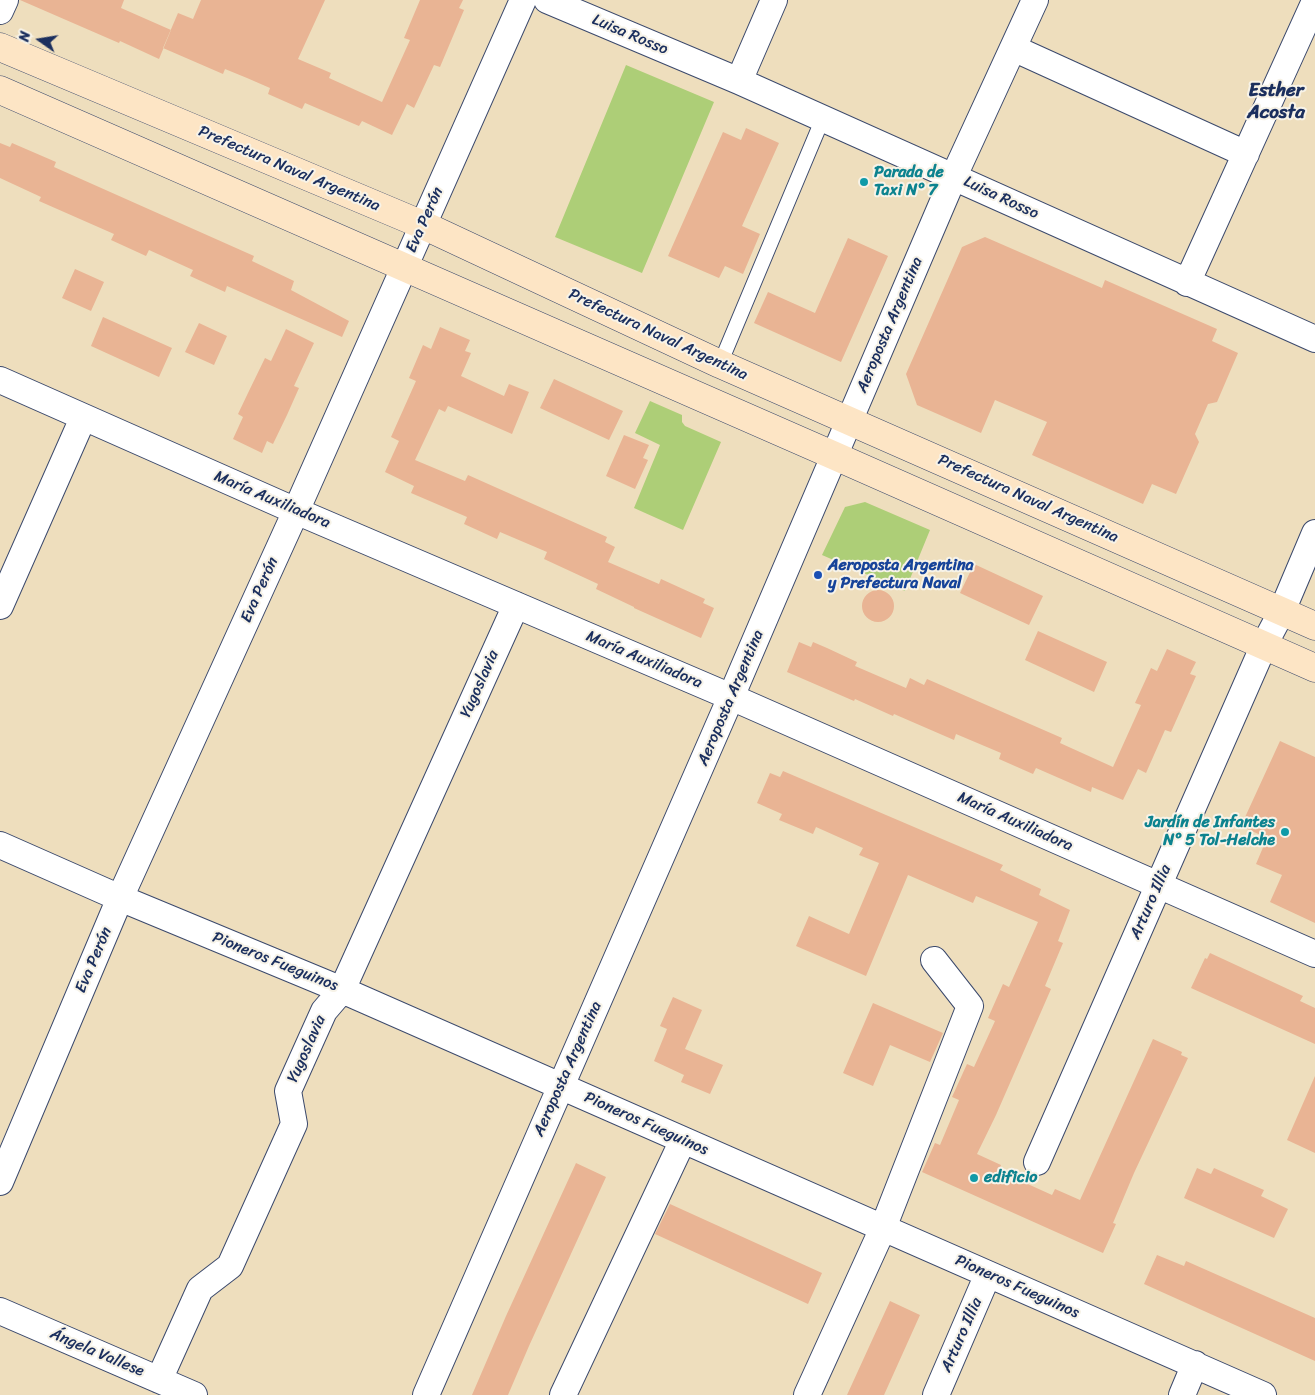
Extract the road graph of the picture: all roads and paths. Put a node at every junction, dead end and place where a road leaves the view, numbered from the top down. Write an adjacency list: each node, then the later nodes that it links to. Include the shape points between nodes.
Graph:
1 (4, 0): 7 (street)
2 (523, 0): 15 (street, Eva Perón)
3 (548, 0): 10 (street, Luisa Rosso)
4 (774, 0): 10 (street)
5 (1035, 0): 9 (street, Aeroposta Argentina)
6 (1315, 1): 13 (street)
7 (0, 11)
8 (0, 47): 15 (main road, Prefectura Naval Argentina)
9 (1013, 48): 13 (street); 14 (street, Aeroposta Argentina)
10 (739, 81): 12 (street, Luisa Rosso)
11 (0, 90): 16 (main road)
12 (823, 118): 14 (street, Luisa Rosso); 19 (lane)
13 (1246, 154): 17 (street)
14 (954, 176): 17 (street, Luisa Rosso); 22 (street, Aeroposta Argentina)
15 (423, 225): 16 (street, Eva Perón); 19 (main road, Prefectura Naval Argentina)
16 (404, 266): 23 (main road); 24 (street, Eva Perón)
17 (1187, 283): 18 (street, Luisa Rosso)
18 (1315, 339)
19 (720, 364): 22 (main road, Prefectura Naval Argentina)
20 (0, 380): 21 (street, María Auxiliadora)
21 (83, 418): 24 (street, María Auxiliadora); 27 (street)
22 (850, 420): 23 (street, Aeroposta Argentina); 28 (main road, Prefectura Naval Argentina)
23 (835, 456): 30 (main road); 32 (street, Aeroposta Argentina)
24 (296, 511): 26 (street, María Auxiliadora); 35 (street, Eva Perón)
25 (1315, 533): 28 (street, Arturo Illia)
26 (516, 605): 32 (street, María Auxiliadora); 38 (street, Yugoslavia)
27 (0, 606)
28 (1282, 611): 29 (main road, Prefectura Naval Argentina); 30 (street, Arturo Illia)
29 (1315, 626)
30 (1264, 645): 31 (main road); 34 (street, Arturo Illia)
31 (1315, 668)
32 (731, 697): 34 (street, María Auxiliadora); 39 (street, Aeroposta Argentina)
33 (0, 845): 35 (street, Pioneros Fueguinos)
34 (1158, 885): 36 (street, María Auxiliadora); 41 (street, Arturo Illia)
35 (120, 898): 38 (street, Pioneros Fueguinos); 42 (street, Eva Perón)
36 (1315, 954)
37 (934, 960): 43 (street, via 970,1006)
38 (342, 990): 39 (street, Pioneros Fueguinos); 47 (street, Yugoslavia, via 324,1011 288,1092 294,1124 230,1266 200,1289)
39 (561, 1086): 40 (street, Pioneros Fueguinos); 49 (street, Aeroposta Argentina)
40 (683, 1140): 43 (street, Pioneros Fueguinos); 50 (street)
41 (1037, 1162)
42 (0, 1182)
43 (883, 1228): 44 (street, Pioneros Fueguinos); 51 (street)
44 (988, 1274): 46 (street, Pioneros Fueguinos); 52 (street, Arturo Illia)
45 (0, 1312): 47 (street, Ángela Vallese)
46 (1195, 1364): 53 (street); 54 (street, Pioneros Fueguinos)
47 (159, 1380): 48 (street, Ángela Vallese)
48 (194, 1395)
49 (426, 1395)
50 (563, 1395)
51 (807, 1395)
52 (936, 1395)
53 (1182, 1395)
54 (1263, 1395)

